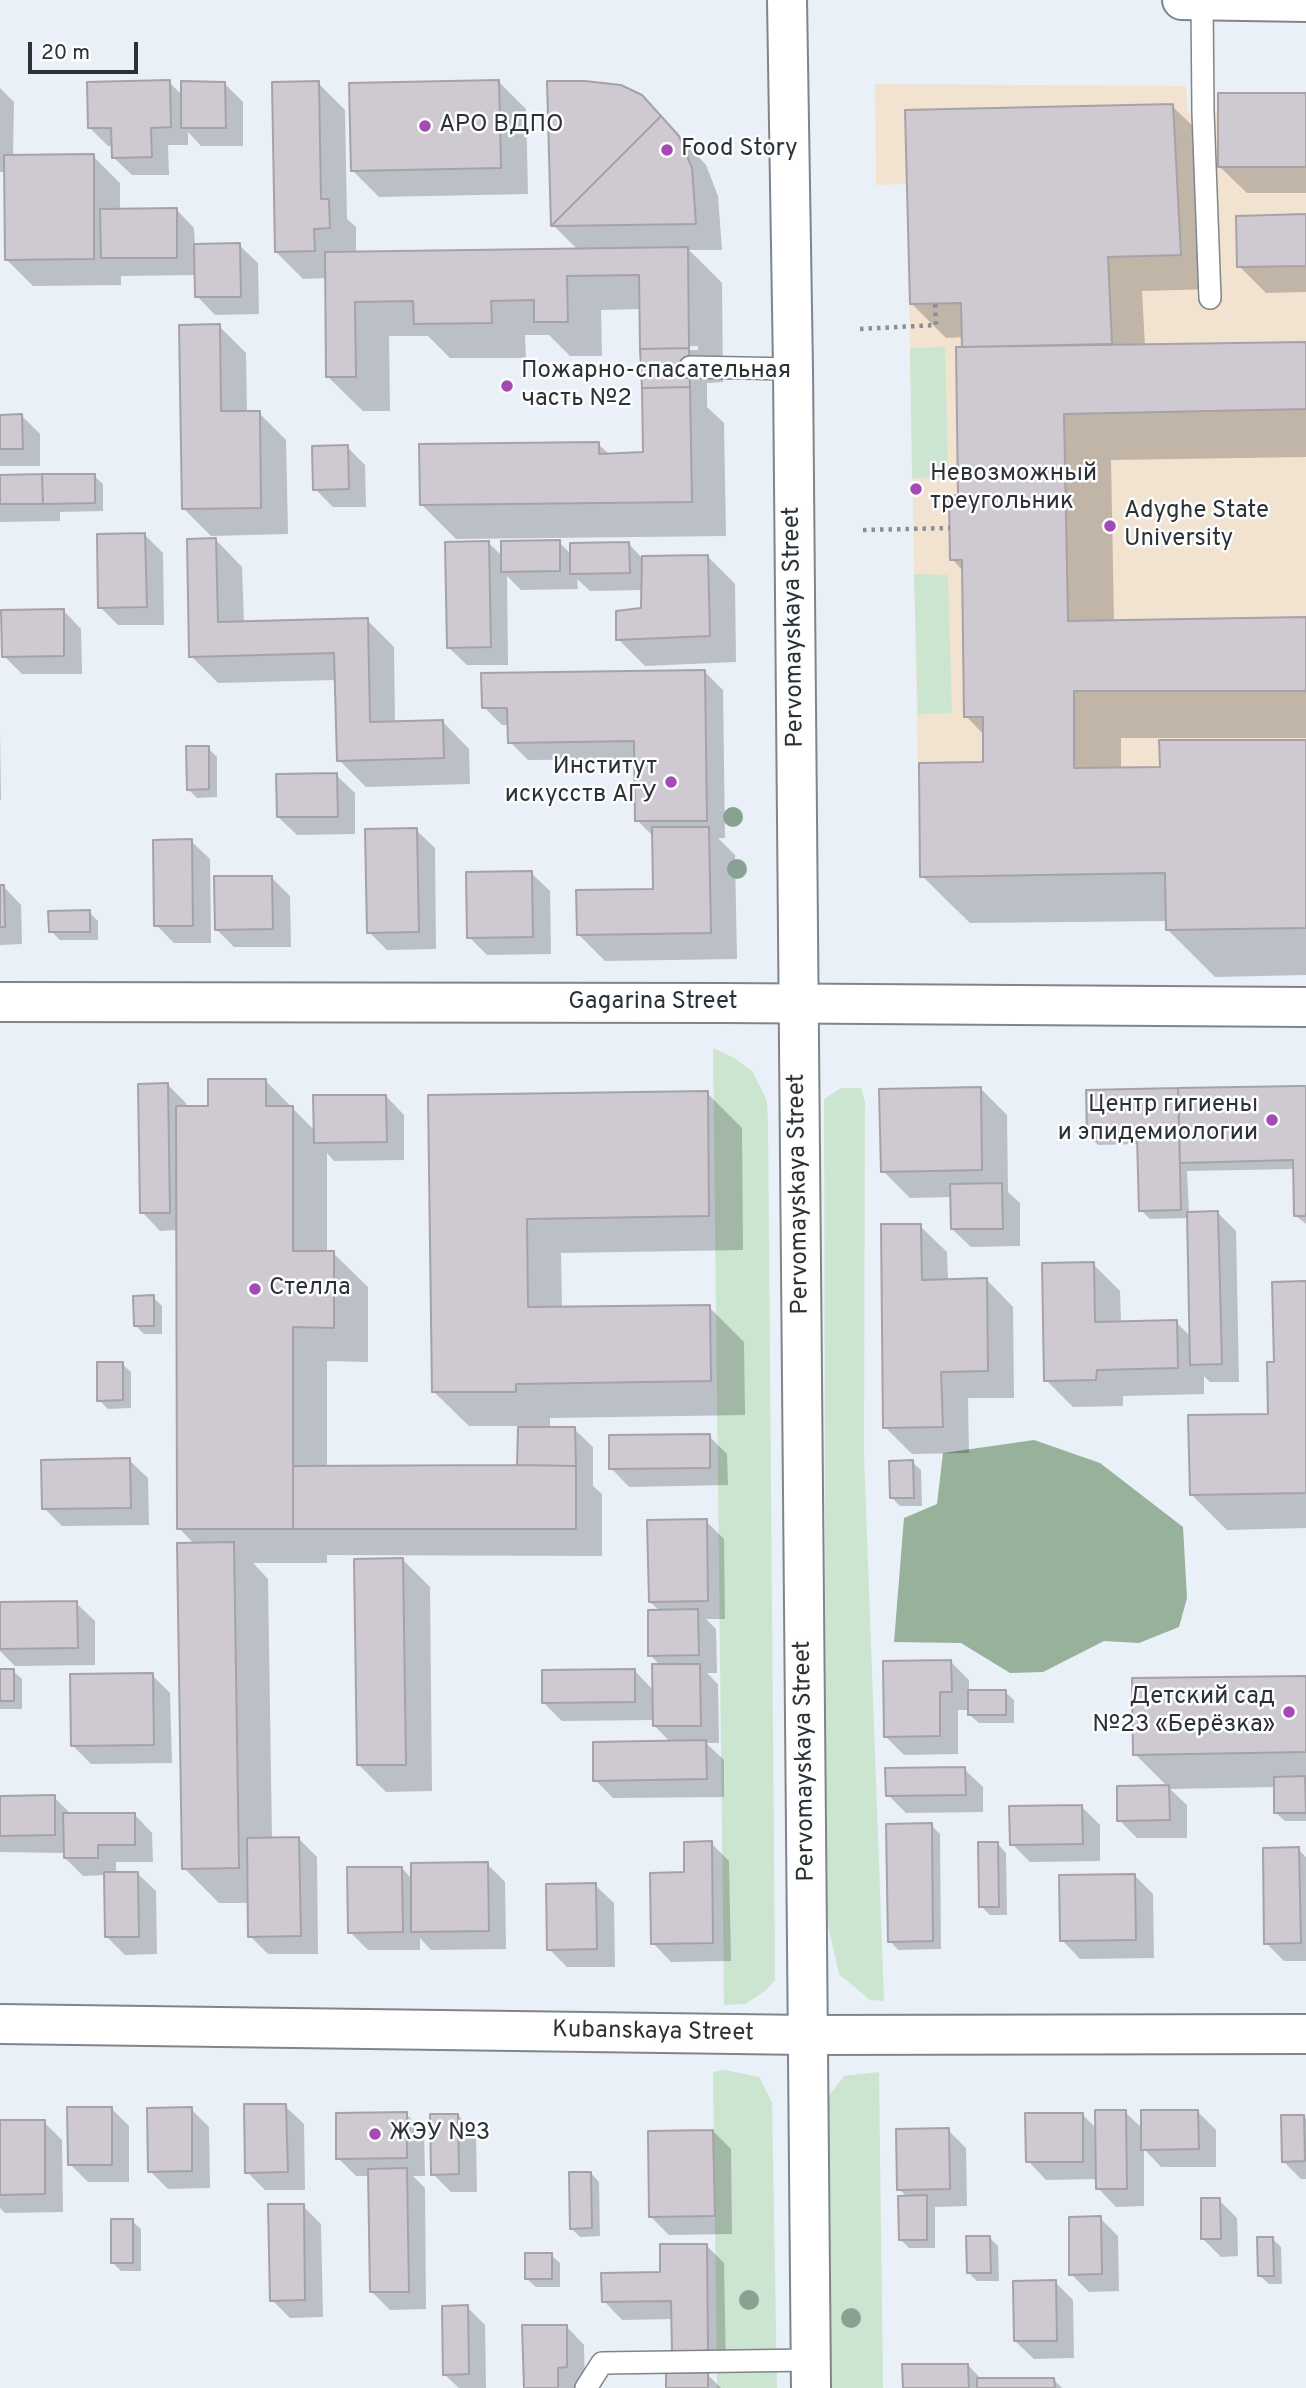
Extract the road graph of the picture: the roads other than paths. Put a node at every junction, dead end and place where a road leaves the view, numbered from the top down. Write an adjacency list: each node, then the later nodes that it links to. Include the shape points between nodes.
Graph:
1 (787, 0): 7 (street, Pervomayskaya Street)
2 (1182, 0): 3 (street)
3 (1202, 1): 4 (street); 5 (lane)
4 (1306, 2)
5 (1210, 298)
6 (690, 368): 7 (lane)
7 (793, 369): 9 (street, Pervomayskaya Street)
8 (0, 1002): 9 (street, Gagarina Street)
9 (797, 1004): 10 (street, Gagarina Street); 13 (street, Pervomayskaya Street)
10 (1306, 1007)
11 (0, 2024): 13 (street, Kubanskaya Street)
12 (1306, 2034): 13 (street, Kubanskaya Street)
13 (808, 2035): 14 (street, Pervomayskaya Street)
14 (811, 2374): 15 (lane, via 601,2363)
15 (586, 2388)

